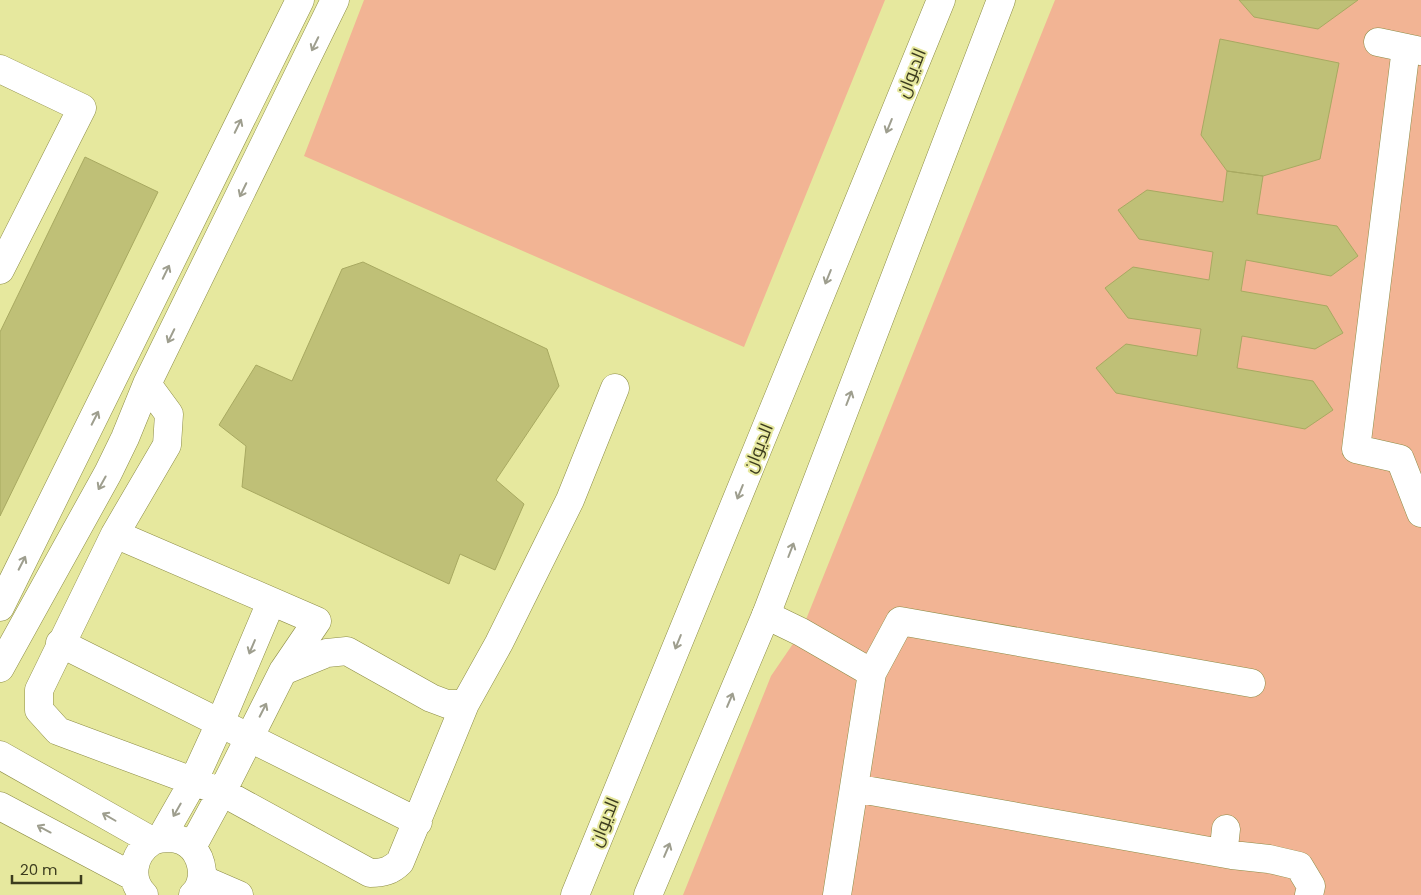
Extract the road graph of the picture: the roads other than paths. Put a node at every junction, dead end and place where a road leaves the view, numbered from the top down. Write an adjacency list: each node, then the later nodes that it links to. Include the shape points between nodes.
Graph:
1 (300, 0): 14 (street, one-way to 1)
2 (335, 0): 9 (street, one-way to 9)
3 (941, 0): 37 (street, الديوان, one-way to 37)
4 (1001, 0): 15 (street, one-way to 4)
5 (1378, 42): 6 (street)
6 (1413, 50): 11 (street, via 1356,449 1400,459)
7 (0, 69): 8 (street, via 82,108)
8 (0, 270)
9 (147, 384): 12 (street, via 169,414 167,445); 17 (street, one-way to 17, via 108,473)
10 (615, 388): 21 (street, via 570,500)
11 (1421, 512)
12 (115, 534): 13 (street); 16 (street)
13 (271, 602): 18 (street, via 317,621); 22 (street, one-way to 22)
14 (0, 607)
15 (766, 615): 19 (street); 38 (street, one-way to 15)
16 (60, 643): 22 (street); 25 (street, via 39,690 39,710 58,731)
17 (0, 668)
18 (283, 671): 21 (street, via 327,653 348,651 431,698 447,704); 23 (street, one-way to 18)
19 (872, 673): 20 (street, via 900,621); 26 (street)
20 (1251, 683)
21 (465, 704): 29 (street)
22 (220, 723): 23 (street); 25 (street)
23 (249, 737): 27 (street); 29 (street)
24 (0, 755): 31 (street, one-way to 24)
25 (194, 782): 27 (street); 31 (street, one-way to 31)
26 (854, 788): 33 (street); 39 (street)
27 (222, 792): 29 (street, via 370,873 383,873 400,862); 32 (street)
28 (0, 806): 34 (street, one-way to 28)
29 (418, 822)
30 (1226, 829): 33 (street, via 1224,847)
31 (156, 840): 32 (street, via 178,839); 34 (street, via 139,853 134,866)
32 (192, 847): 35 (street, via 201,860)
33 (1232, 855): 40 (street, via 1299,866 1311,886)
34 (139, 886)
35 (197, 887): 36 (street)
36 (239, 895)
37 (575, 895)
38 (648, 895)
39 (837, 895)
40 (1309, 895)

